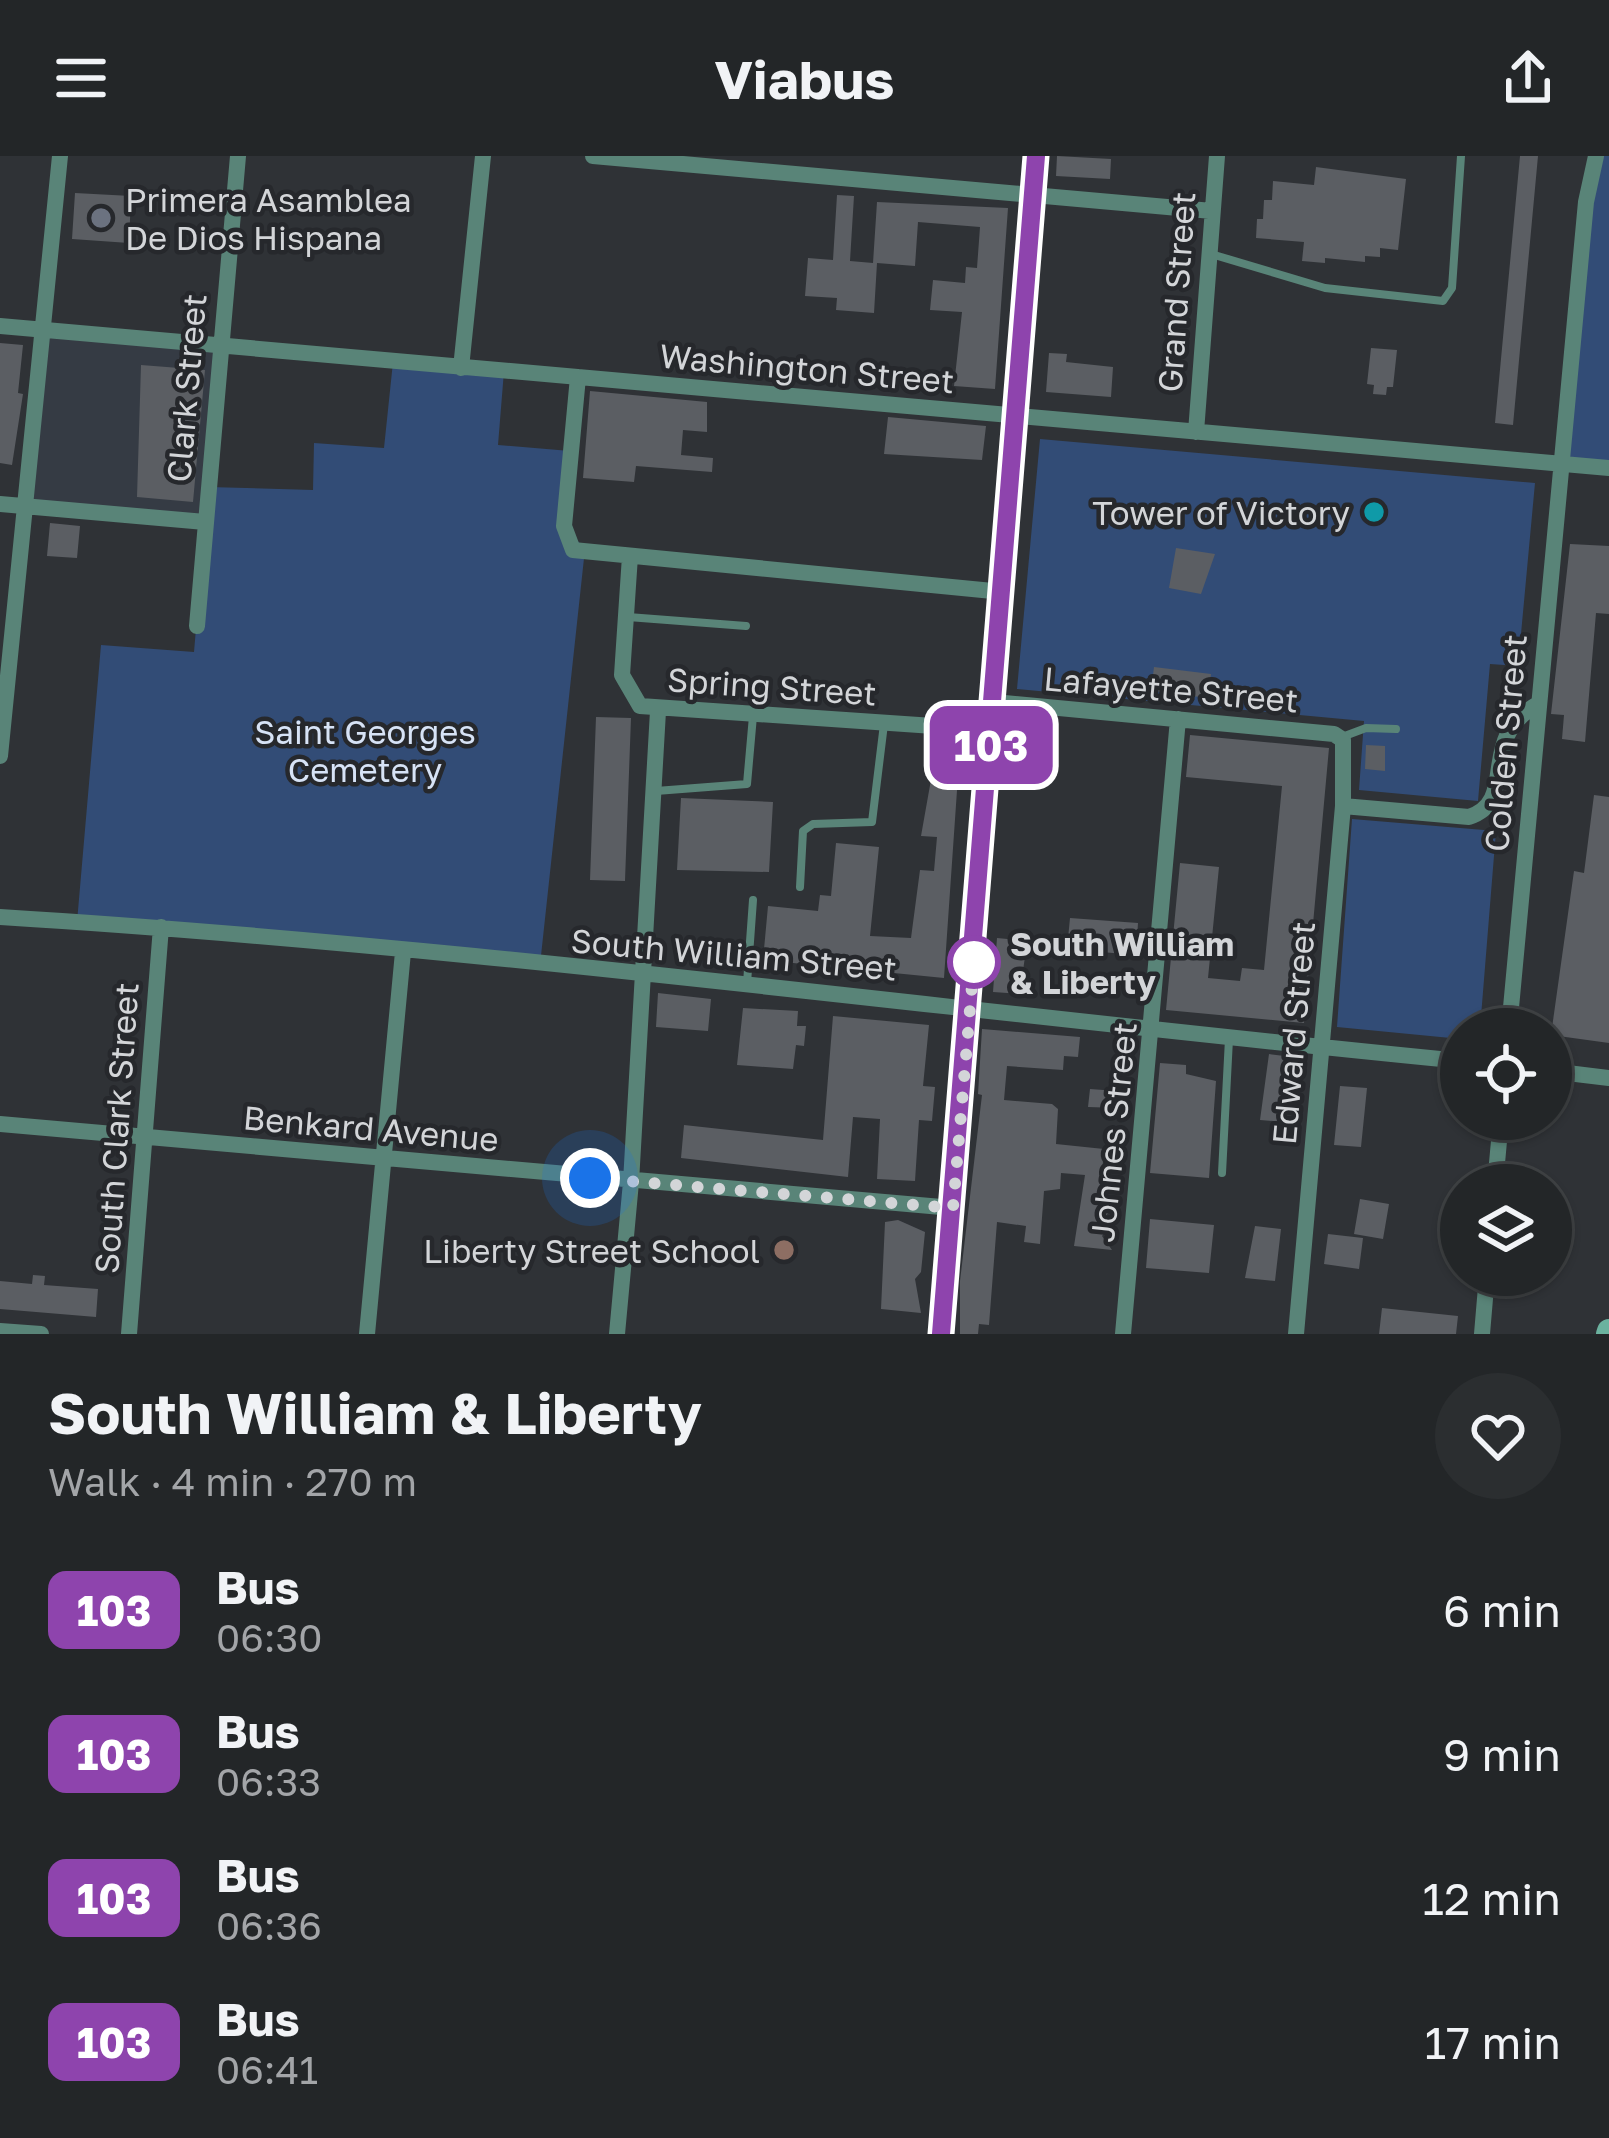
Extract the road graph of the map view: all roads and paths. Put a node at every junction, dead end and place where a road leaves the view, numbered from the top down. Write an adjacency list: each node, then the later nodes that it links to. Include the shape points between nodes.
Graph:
1 (60, 156): 13 (street)
2 (238, 156): 14 (street, Clark Street)
3 (483, 156): 15 (street)
4 (598, 156): 9 (street)
5 (1036, 156): 9 (street)
6 (1216, 156): 10 (street, Grand Street)
7 (1461, 156): 11 (lane, via 1452,288 1443,302 1325,288)
8 (1596, 156): 19 (street, Colden Street)
9 (1033, 193): 10 (street); 17 (street)
10 (1212, 212): 11 (street, Grand Street)
11 (1210, 254): 18 (street, Grand Street)
12 (0, 326): 13 (street, Washington Street)
13 (42, 330): 14 (street, Washington Street); 22 (street)
14 (219, 346): 15 (street, Washington Street); 23 (street, Clark Street)
15 (461, 368): 16 (street, Washington Street)
16 (578, 377): 17 (street, Washington Street); 24 (street, via 564,526 573,550)
17 (1017, 418): 18 (street, Washington Street); 25 (street)
18 (1196, 432): 19 (street, Washington Street)
19 (1563, 463): 20 (street, Washington Street); 31 (street, Colden Street)
20 (1609, 468)
21 (0, 504): 22 (street)
22 (26, 506): 23 (street); 29 (street)
23 (205, 522): 27 (street, Clark Street)
24 (630, 556): 25 (street); 26 (street)
25 (1003, 592): 30 (street)
26 (626, 616): 28 (lane); 32 (street, Spring Street, via 622,675 640,706)
27 (197, 626)
28 (746, 626)
29 (3, 682): 39 (street)
30 (994, 702): 34 (street, Lafayette Street); 37 (street)
31 (1538, 704): 41 (street, via 1515,717 1502,739 1495,797 1485,812); 50 (street, Colden Street)
32 (658, 710): 33 (street, Spring Street); 40 (street)
33 (753, 716): 35 (street, Spring Street); 40 (lane, via 747,784)
34 (1178, 719): 38 (street, Lafayette Street); 51 (street, Johnes Street)
35 (884, 724): 37 (street, Spring Street); 42 (lane, via 872,822 802,831)
36 (1396, 729): 38 (lane)
37 (992, 730): 49 (street)
38 (1341, 738): 41 (street, Edward Street)
39 (0, 756)
40 (654, 791): 47 (street)
41 (1343, 806): 53 (street, Edward Street)
42 (800, 887)
43 (753, 900): 48 (lane)
44 (0, 917): 45 (street, South William Street)
45 (161, 927): 46 (street, South William Street); 58 (street, South Clark Street)
46 (404, 952): 47 (street, South William Street); 59 (street)
47 (645, 975): 48 (street, South William Street); 61 (street)
48 (747, 985): 49 (street, South William Street)
49 (970, 1006): 51 (street, South William Street); 62 (street)
50 (1511, 1008)
51 (1154, 1028): 52 (street, South William Street); 70 (street, Johnes Street)
52 (1229, 1037): 53 (street, South William Street); 60 (lane)
53 (1322, 1048): 54 (street, South William Street); 71 (street, Edward Street)
54 (1440, 1059)
55 (1572, 1074): 56 (street)
56 (1609, 1078)
57 (0, 1124): 58 (street, Benkard Avenue)
58 (146, 1138): 59 (street, Benkard Avenue); 66 (street, South Clark Street)
59 (382, 1159): 61 (street, Benkard Avenue); 67 (street)
60 (1222, 1173)
61 (631, 1182): 62 (street, Benkard Avenue); 68 (street)
62 (953, 1208): 69 (street)
63 (1485, 1296): 72 (street)
64 (0, 1331): 65 (street)
65 (41, 1334)
66 (129, 1334)
67 (367, 1334)
68 (617, 1334)
69 (941, 1334)
70 (1123, 1334)
71 (1297, 1334)
72 (1482, 1334)

